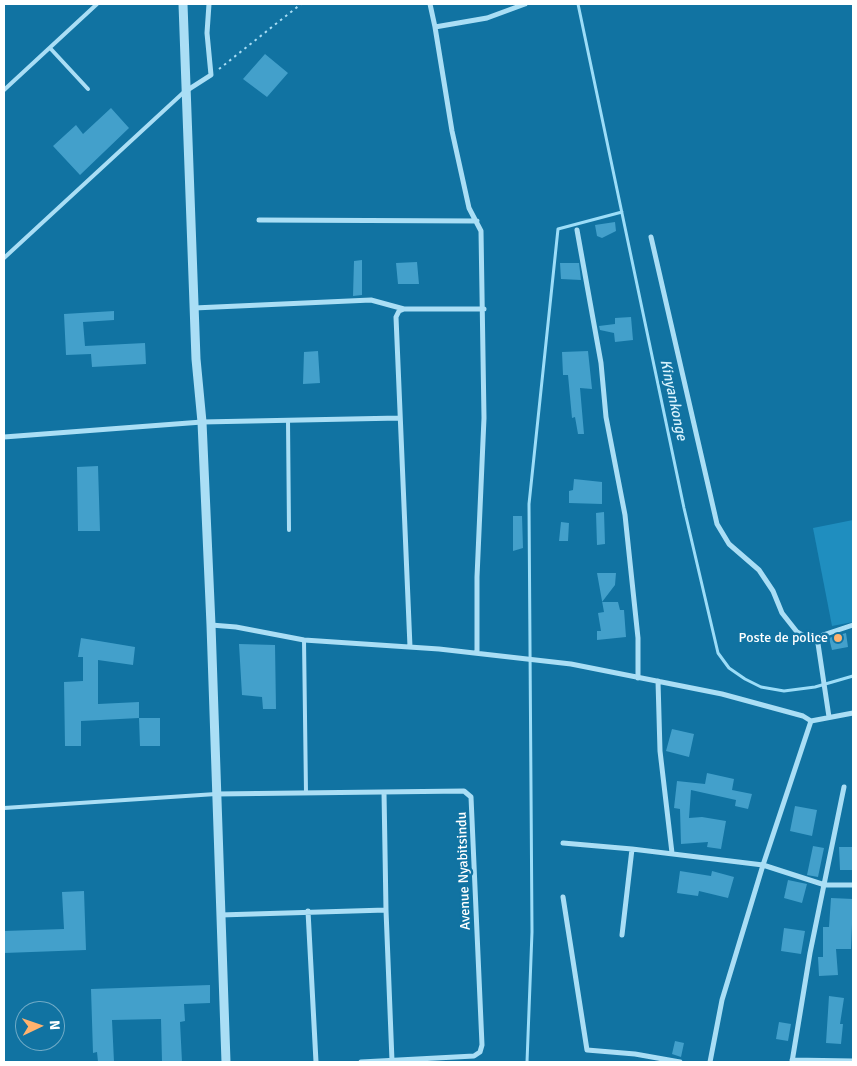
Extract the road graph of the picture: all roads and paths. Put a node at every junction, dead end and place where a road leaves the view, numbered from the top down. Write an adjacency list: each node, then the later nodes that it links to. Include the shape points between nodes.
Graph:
1 (98, 4): 8 (lane)
2 (183, 4): 12 (street)
3 (209, 4): 9 (street)
4 (301, 4): 9 (path)
5 (430, 4): 7 (street)
6 (525, 4): 7 (street, via 487,18)
7 (435, 27): 14 (street, via 452,132 469,208)
8 (50, 48): 10 (lane); 11 (lane)
9 (211, 75): 12 (street)
10 (88, 89)
11 (4, 90)
12 (185, 91): 17 (lane); 18 (street)
13 (259, 220): 14 (street)
14 (477, 221): 20 (street, via 481,231)
15 (577, 230): 32 (street, via 625,515 638,638)
16 (651, 237): 28 (street, via 717,524 729,544 759,570 782,613 797,632 806,637)
17 (4, 258)
18 (194, 308): 19 (street, via 371,300); 23 (street)
19 (404, 309): 20 (street); 21 (street, via 396,317)
20 (484, 309): 31 (street)
21 (400, 418): 22 (street); 30 (street)
22 (288, 420): 23 (street); 25 (lane)
23 (202, 422): 24 (street); 26 (street)
24 (4, 437)
25 (289, 530)
26 (211, 625): 29 (street); 40 (street)
27 (853, 625): 28 (street)
28 (817, 637): 35 (street)
29 (304, 640): 30 (street); 39 (lane)
30 (410, 647): 31 (street)
31 (477, 653): 32 (street, via 539,660)
32 (638, 678): 33 (street)
33 (658, 681): 36 (street, via 730,696); 44 (street, via 660,751)
34 (853, 713): 35 (street)
35 (829, 717): 36 (street)
36 (811, 721): 45 (street)
37 (844, 787): 46 (street)
38 (384, 792): 39 (street, Avenue Nyabitsindu); 49 (street); 53 (street, Avenue Nyabitsindu, via 464,791 473,803 482,1045 474,1056)
39 (306, 793): 40 (street, Avenue Nyabitsindu)
40 (216, 794): 41 (lane); 51 (street)
41 (4, 808)
42 (563, 843): 43 (street)
43 (632, 849): 44 (street); 52 (street)
44 (672, 853): 45 (street)
45 (763, 865): 46 (street); 61 (street, via 722,1000)
46 (825, 885): 47 (street); 55 (street)
47 (853, 885)
48 (563, 897): 60 (street, via 587,1050)
49 (386, 910): 50 (street); 54 (street)
50 (308, 911): 51 (street); 58 (street)
51 (220, 915): 57 (street)
52 (622, 935)
53 (445, 1060): 54 (street, Avenue Nyabitsindu)
54 (392, 1061): 59 (street, Avenue Nyabitsindu)
55 (792, 1061): 56 (street)
56 (853, 1061)
57 (226, 1062)
58 (316, 1062)
59 (361, 1062)
60 (680, 1062)
61 (710, 1062)

